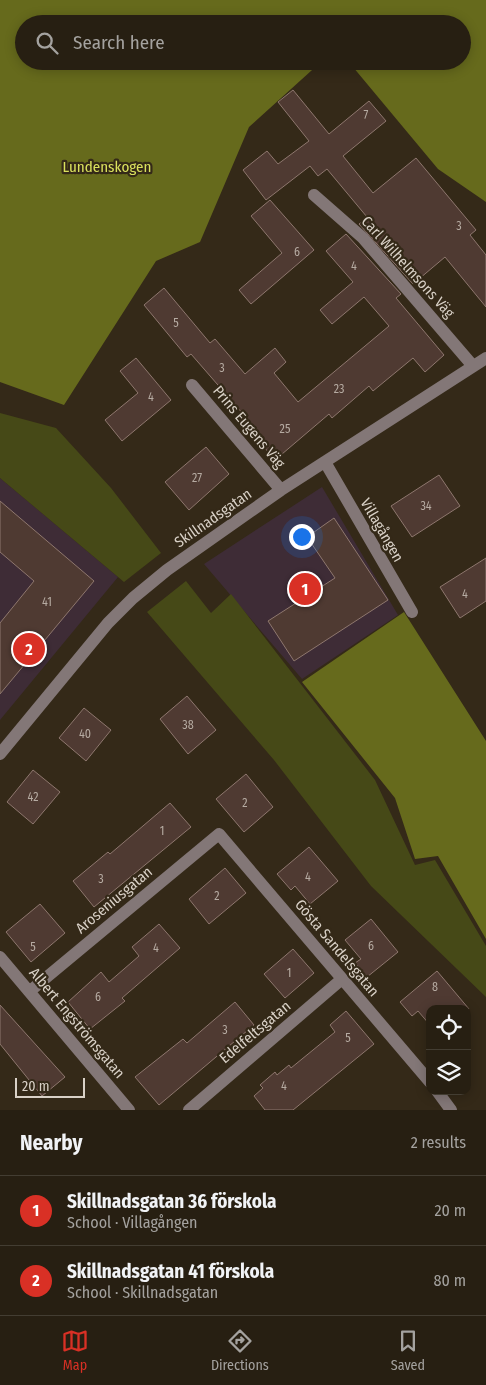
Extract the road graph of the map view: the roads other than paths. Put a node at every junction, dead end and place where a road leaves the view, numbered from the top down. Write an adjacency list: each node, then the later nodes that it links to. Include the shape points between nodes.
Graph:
1 (314, 195): 3 (street, Carl Wilhelmsons Väg, via 363,238)
2 (486, 358): 3 (street, Skillnadsgatan)
3 (474, 366): 5 (street, Skillnadsgatan)
4 (192, 385): 6 (street, Prins Eugens Väg)
5 (325, 462): 6 (street, Skillnadsgatan); 7 (street, Villagången)
6 (281, 490): 8 (street, Skillnadsgatan, via 167,570 133,598 108,623)
7 (412, 612)
8 (0, 754)
9 (219, 834): 11 (street, Gösta Sandelsgatan); 12 (street, Aroseniusgatan)
10 (0, 957): 12 (street, Albert Engströmsgatan)
11 (342, 979): 13 (street, Gösta Sandelsgatan); 16 (street, Edelfeltsgatan)
12 (30, 991): 15 (street, Albert Engströmsgatan)
13 (426, 1077)
14 (440, 1095): 17 (street)
15 (129, 1110)
16 (189, 1110)
17 (450, 1110)

